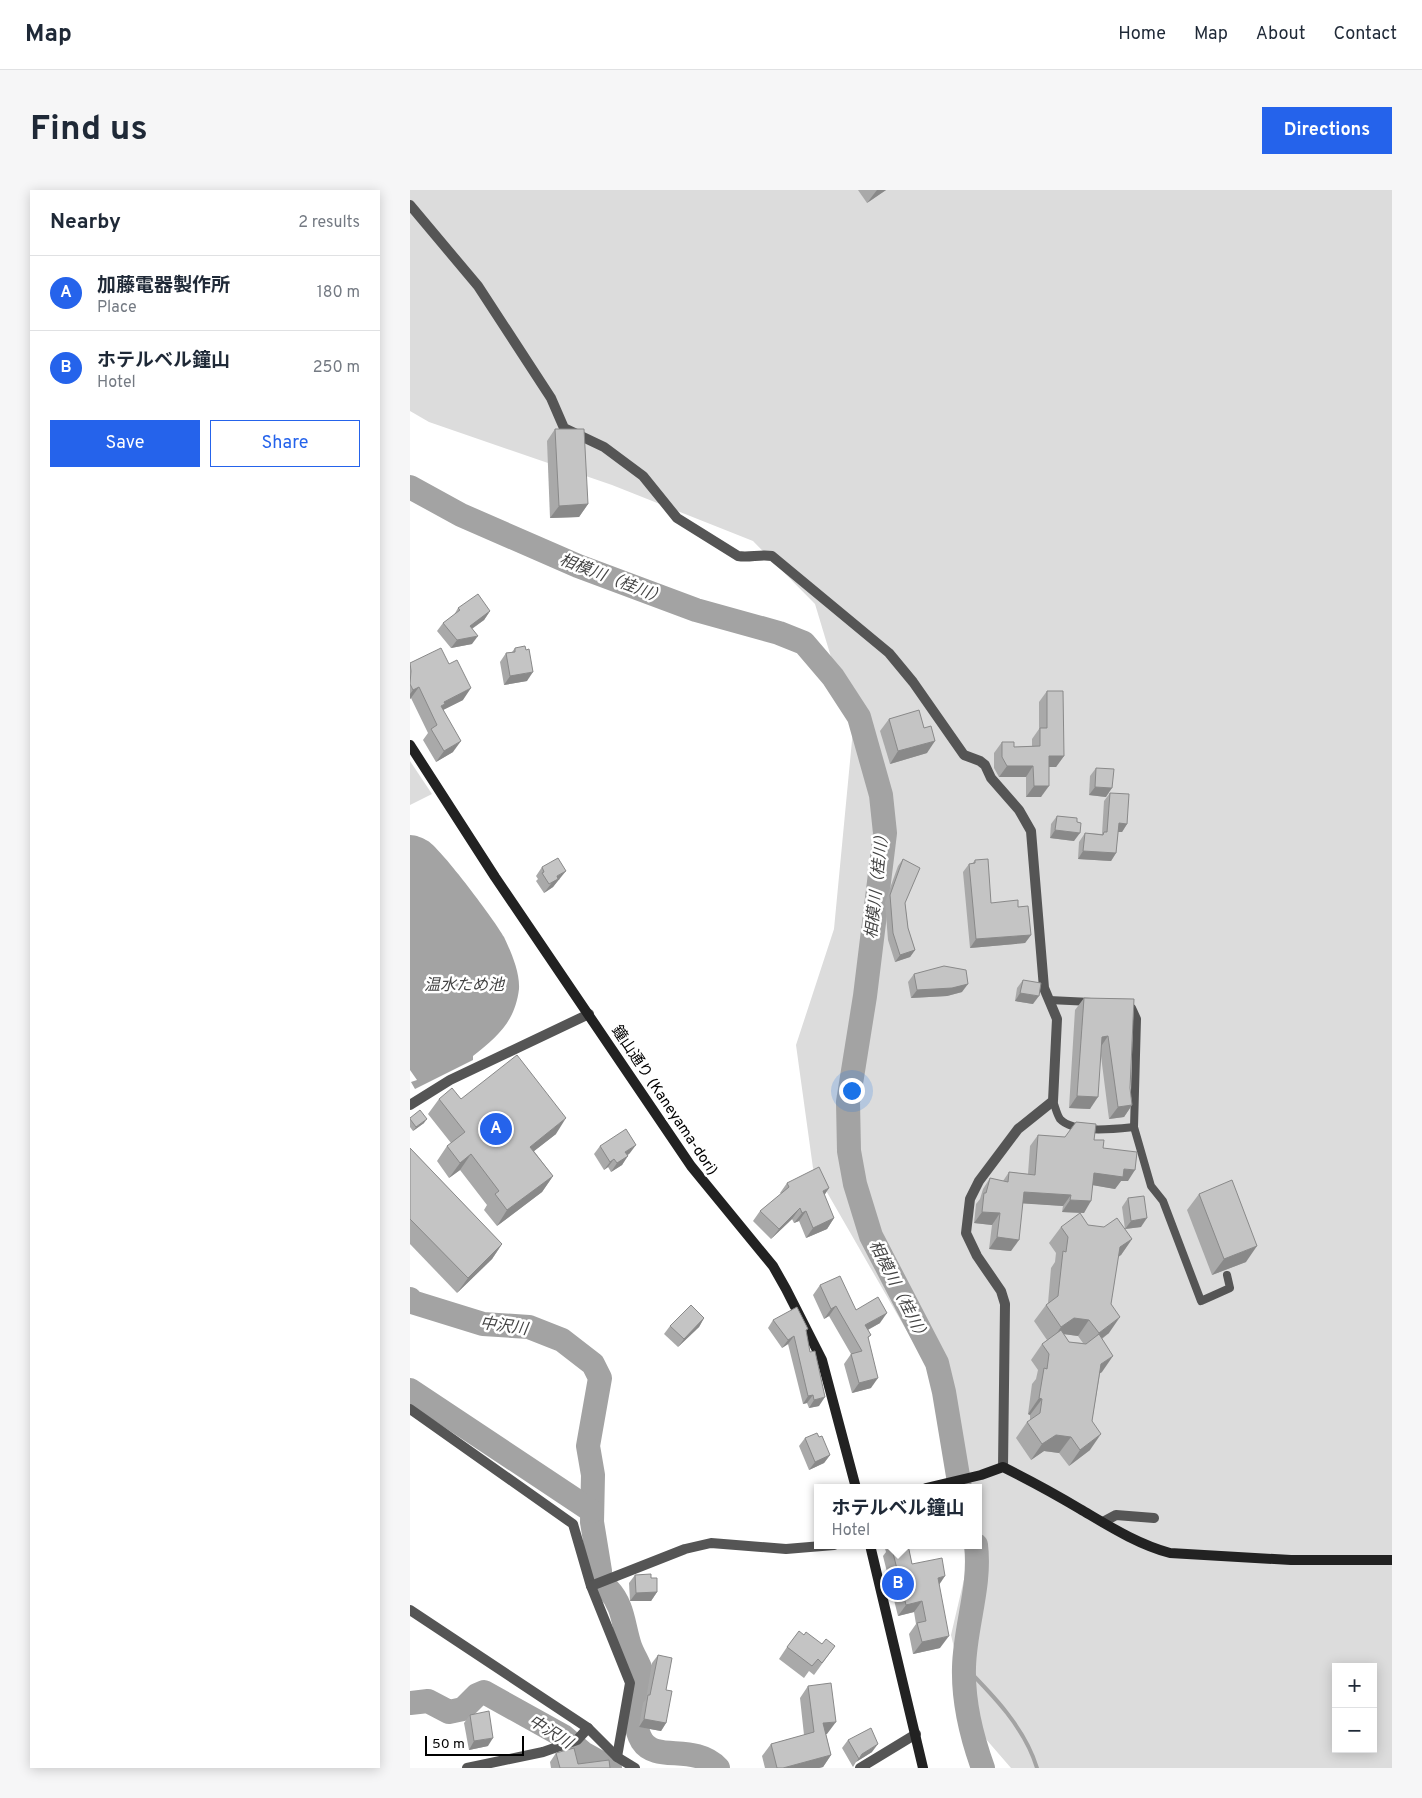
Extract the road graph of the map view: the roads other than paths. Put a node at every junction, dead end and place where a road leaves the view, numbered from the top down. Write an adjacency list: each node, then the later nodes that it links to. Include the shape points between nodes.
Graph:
1 (410, 205): 3 (street, via 478,286 551,398 564,428 604,447 643,476 677,518 738,556 772,556 889,653 964,755 985,765 991,778 1019,810 1031,831 1044,988)
2 (410, 745): 6 (street, 鐘山通り (Kaneyama-dori))
3 (1049, 1000): 4 (lane); 7 (street, via 1057,1019)
4 (1102, 1002)
5 (1120, 1003): 9 (lane, via 1132,1008 1137,1019)
6 (588, 1014): 8 (street, via 450,1080); 13 (street, 鐘山通り (Kaneyama-dori), via 690,1166 772,1266 786,1289 822,1360)
7 (1053, 1100): 9 (lane, via 1060,1118 1071,1126 1109,1130); 12 (street, via 1018,1129 979,1181 970,1199 966,1233 977,1256 1001,1290 1005,1304)
8 (410, 1105)
9 (1134, 1126): 10 (lane, via 1151,1186 1163,1201 1201,1301 1230,1288)
10 (1227, 1275)
11 (410, 1409): 20 (street, via 573,1524)
12 (1003, 1467): 14 (street); 16 (street)
13 (855, 1484)
14 (942, 1484)
15 (1154, 1518): 16 (street, via 1116,1515)
16 (1103, 1522): 19 (street, via 1138,1542 1170,1553 1291,1560)
17 (814, 1547): 20 (street, via 786,1549 711,1543 685,1549)
18 (871, 1549): 23 (street)
19 (1392, 1560)
20 (591, 1586): 24 (street, via 630,1683)
21 (410, 1610): 22 (street)
22 (588, 1728): 24 (street); 25 (street, via 577,1740 543,1752)
23 (916, 1734): 27 (street); 28 (street)
24 (617, 1758): 26 (street)
25 (467, 1768)
26 (635, 1768)
27 (860, 1768)
28 (923, 1768)

